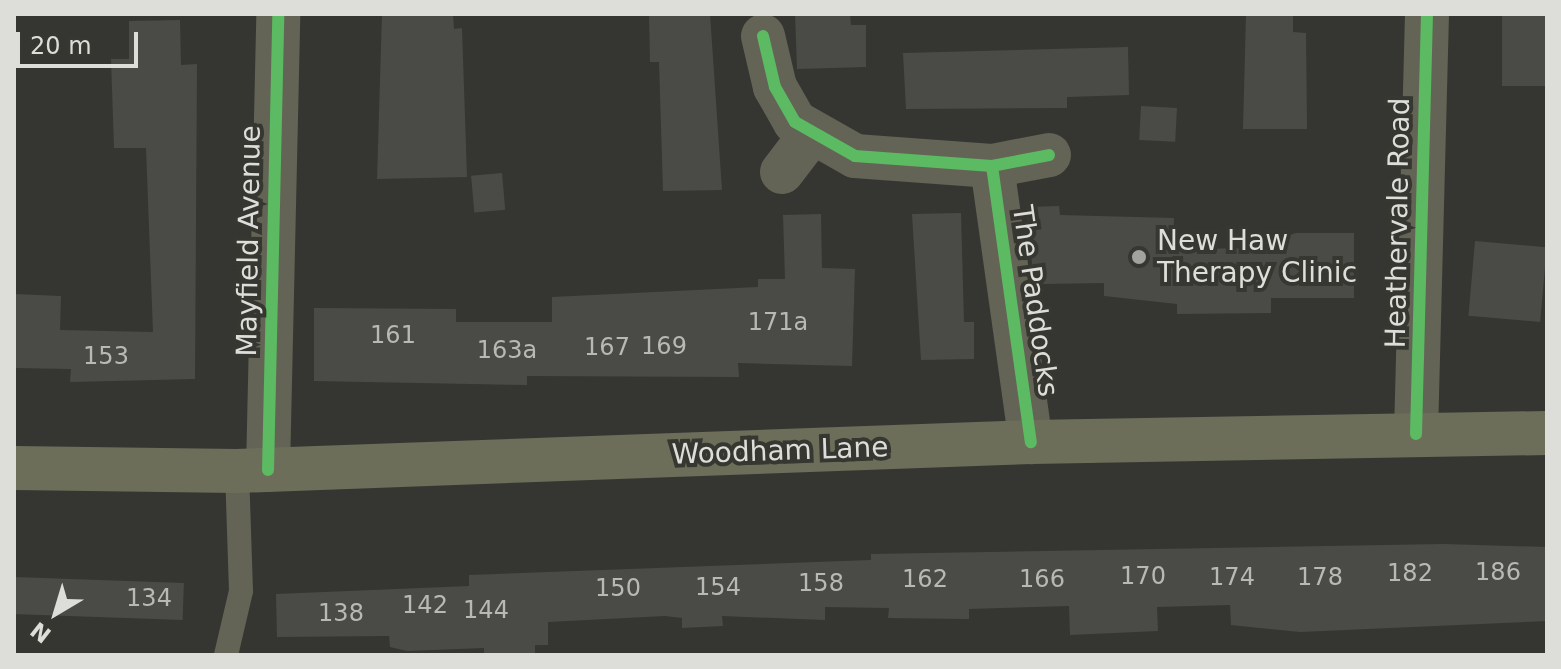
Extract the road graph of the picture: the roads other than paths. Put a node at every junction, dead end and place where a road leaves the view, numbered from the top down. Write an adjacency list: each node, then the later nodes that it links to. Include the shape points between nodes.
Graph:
1 (278, 14): 12 (street, Mayfield Avenue)
2 (1427, 14): 9 (street, Heathervale Road)
3 (763, 36): 4 (street, via 775,87 795,122)
4 (811, 134): 6 (street, via 855,156); 7 (street)
5 (1049, 155): 6 (street)
6 (992, 166): 10 (street, The Paddocks)
7 (782, 172)
8 (1547, 433): 9 (main road, Woodham Lane)
9 (1416, 434): 10 (main road, Woodham Lane)
10 (1031, 442): 12 (main road, Woodham Lane)
11 (14, 468): 12 (main road, Woodham Lane)
12 (253, 470): 13 (lane, via 241,591)
13 (226, 655)

